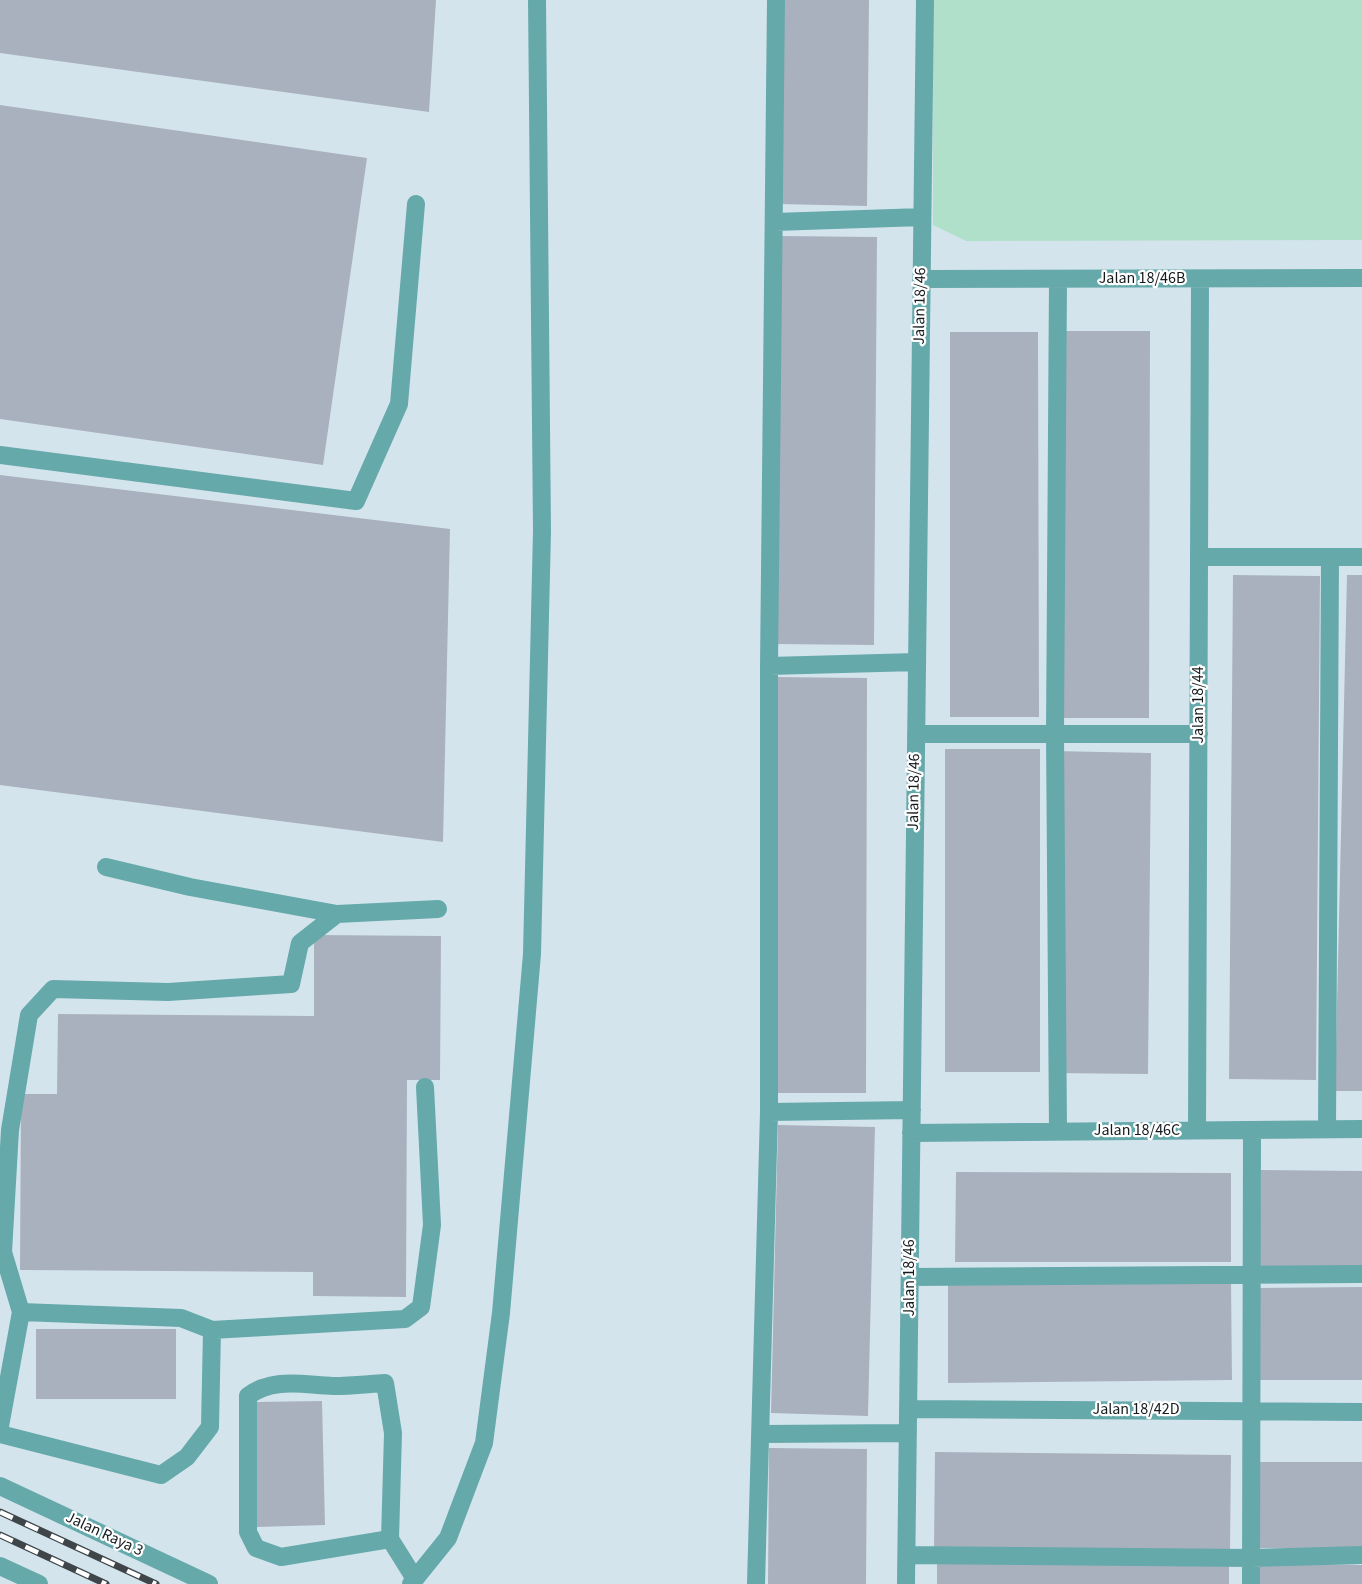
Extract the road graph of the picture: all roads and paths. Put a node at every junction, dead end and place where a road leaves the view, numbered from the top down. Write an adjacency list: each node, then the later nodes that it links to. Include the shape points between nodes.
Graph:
1 (537, 0): 50 (street, via 542,531 532,954 501,1313 484,1443 448,1538)
2 (776, 0): 6 (street)
3 (925, 0): 5 (street, Jalan 18/46)
4 (416, 204): 11 (street, via 399,404 356,501)
5 (922, 217): 6 (street); 8 (street, Jalan 18/46)
6 (775, 222): 16 (street)
7 (1362, 278): 10 (street, Jalan 18/46B)
8 (921, 279): 9 (street, Jalan 18/46B); 15 (street, Jalan 18/46)
9 (1058, 279): 10 (street, Jalan 18/46B); 18 (street)
10 (1200, 279): 12 (street, Jalan 18/44)
11 (0, 455)
12 (1199, 556): 13 (street); 19 (street, Jalan 18/44)
13 (1329, 557): 14 (street); 26 (street)
14 (1362, 557)
15 (917, 662): 16 (street); 17 (street, Jalan 18/46)
16 (769, 666): 25 (street)
17 (916, 734): 18 (street); 24 (street, Jalan 18/46)
18 (1055, 734): 19 (street); 30 (street)
19 (1199, 734): 28 (street, Jalan 18/44)
20 (106, 867): 22 (street)
21 (438, 909): 22 (street)
22 (337, 914): 35 (street, via 300,943 291,984 168,992 52,989 29,1015 10,1130 3,1252)
23 (425, 1088): 36 (street, via 432,1225 421,1307 405,1319)
24 (912, 1110): 25 (street); 31 (street, Jalan 18/46)
25 (769, 1112): 43 (street)
26 (1328, 1129): 27 (street, Jalan 18/46C); 29 (street, Jalan 18/46C)
27 (1362, 1129)
28 (1197, 1130): 29 (street, Jalan 18/46C); 30 (street, Jalan 18/46C)
29 (1252, 1130): 32 (street)
30 (1058, 1131): 31 (street, Jalan 18/46C)
31 (911, 1133): 34 (street, Jalan 18/46)
32 (1251, 1273): 33 (street); 34 (street); 38 (street)
33 (1362, 1274)
34 (910, 1277): 37 (street, Jalan 18/46)
35 (21, 1312): 36 (street, via 181,1318); 40 (street)
36 (212, 1330): 42 (street, via 210,1427 186,1457 161,1475)
37 (910, 1409): 38 (street, Jalan 18/42D); 41 (street, Jalan 18/46)
38 (1251, 1411): 39 (street, Jalan 18/42D); 48 (street)
39 (1362, 1412)
40 (0, 1426)
41 (908, 1432): 43 (street); 46 (street, Jalan 18/46)
42 (0, 1434)
43 (762, 1434): 53 (street)
44 (0, 1486): 52 (street, Jalan Raya 3)
45 (390, 1539): 45 (street, via 393,1433 385,1383 285,1383 258,1388 248,1396 248,1532 256,1548 281,1557); 50 (street)
46 (907, 1555): 48 (street); 54 (street, Jalan 18/46)
47 (1362, 1555): 48 (street)
48 (1251, 1558): 55 (street)
49 (0, 1566): 51 (street)
50 (413, 1582)
51 (39, 1584)
52 (209, 1584)
53 (756, 1584)
54 (906, 1584)
55 (1251, 1584)

